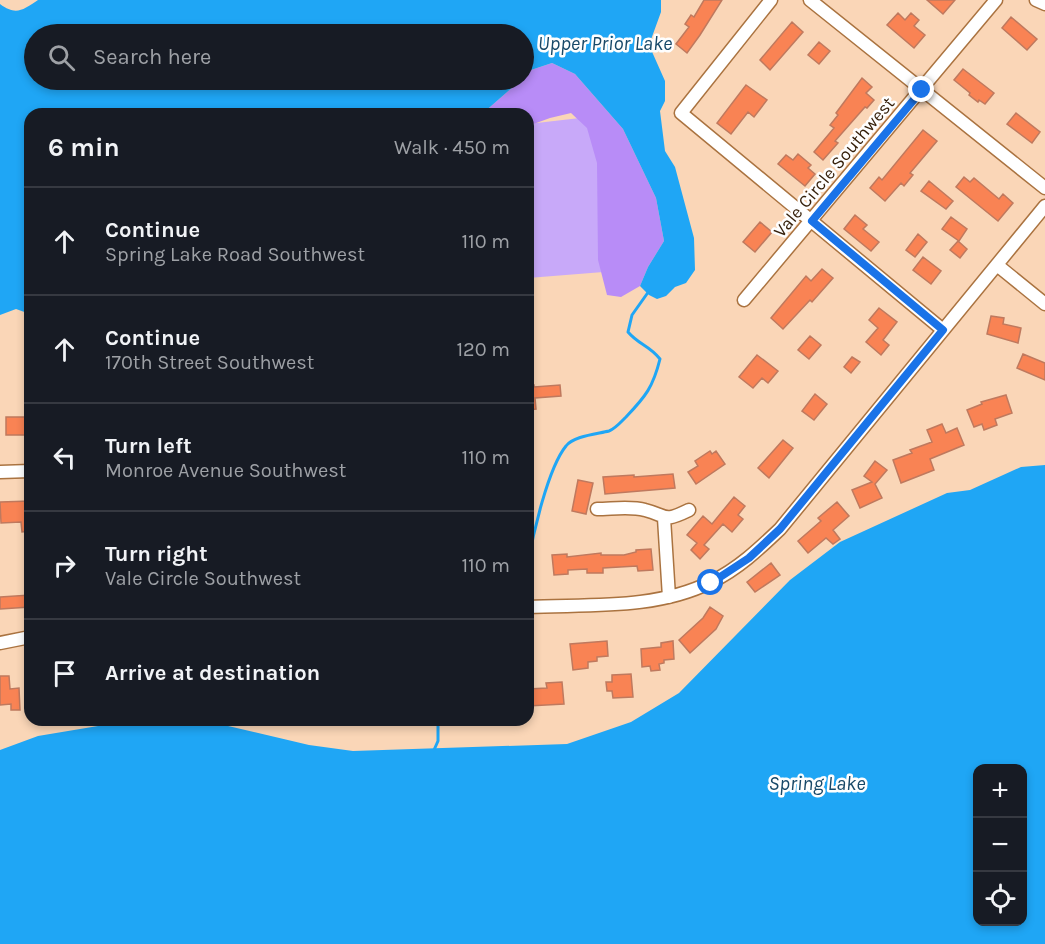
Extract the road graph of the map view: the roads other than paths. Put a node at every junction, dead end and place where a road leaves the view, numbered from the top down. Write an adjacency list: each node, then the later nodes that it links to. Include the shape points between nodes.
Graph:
1 (771, 0): 9 (street, via 681,112)
2 (810, 0): 6 (street)
3 (996, 0): 6 (street, Vale Circle Southwest)
4 (1036, 0): 5 (street)
5 (1045, 4)
6 (922, 90): 7 (street); 9 (street, Vale Circle Southwest)
7 (1045, 188)
8 (1045, 206): 10 (street)
9 (812, 221): 11 (street, Vale Circle Southwest); 13 (street)
10 (997, 265): 12 (street); 13 (street)
11 (744, 300)
12 (1045, 304)
13 (943, 330): 19 (street, via 780,529 749,558 711,583)
14 (24, 471): 15 (street)
15 (0, 472)
16 (597, 508): 18 (street, via 644,509)
17 (689, 510): 18 (street)
18 (664, 518): 19 (street)
19 (669, 597): 20 (street, via 644,602)
20 (534, 607)
21 (24, 638): 22 (street)
22 (0, 643)

